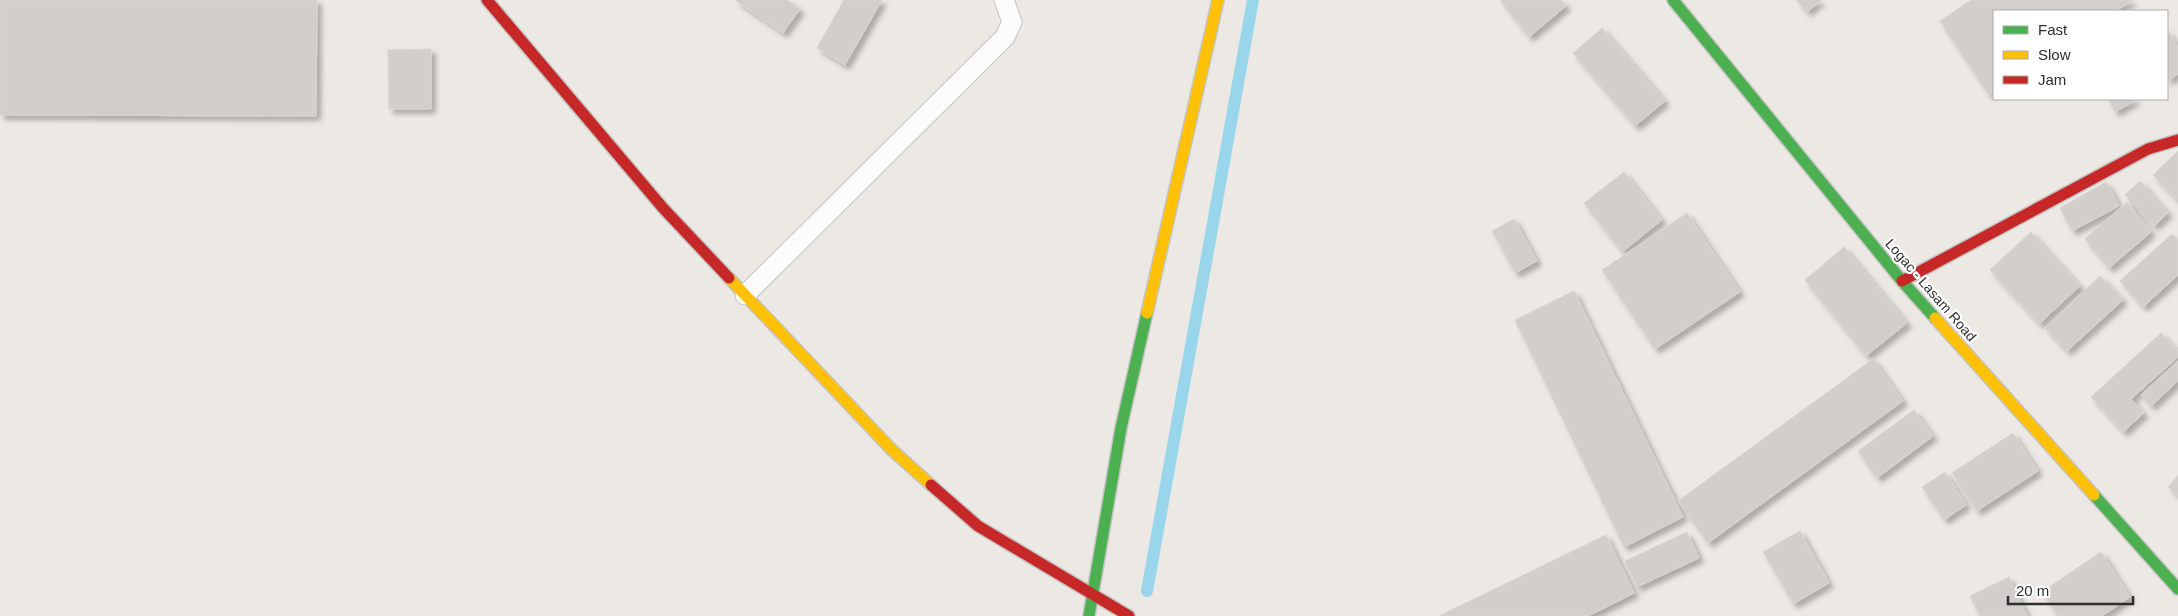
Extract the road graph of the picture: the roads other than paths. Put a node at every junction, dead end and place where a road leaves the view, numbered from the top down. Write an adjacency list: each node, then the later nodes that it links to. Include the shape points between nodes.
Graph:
1 (1004, 0): 7 (lane, via 1012,22 1004,37)
2 (1218, 0): 9 (street, via 1121,428)
3 (1673, 0): 6 (street, Logac - Lasam Road)
4 (497, 3): 7 (street, via 663,208)
5 (2178, 140): 6 (street, via 2148,149)
6 (1902, 281): 8 (street, Logac - Lasam Road)
7 (745, 295): 9 (street, via 892,450 978,526)
8 (2178, 589)
9 (1092, 592): 10 (street); 11 (street)
10 (1089, 616)
11 (1129, 616)

